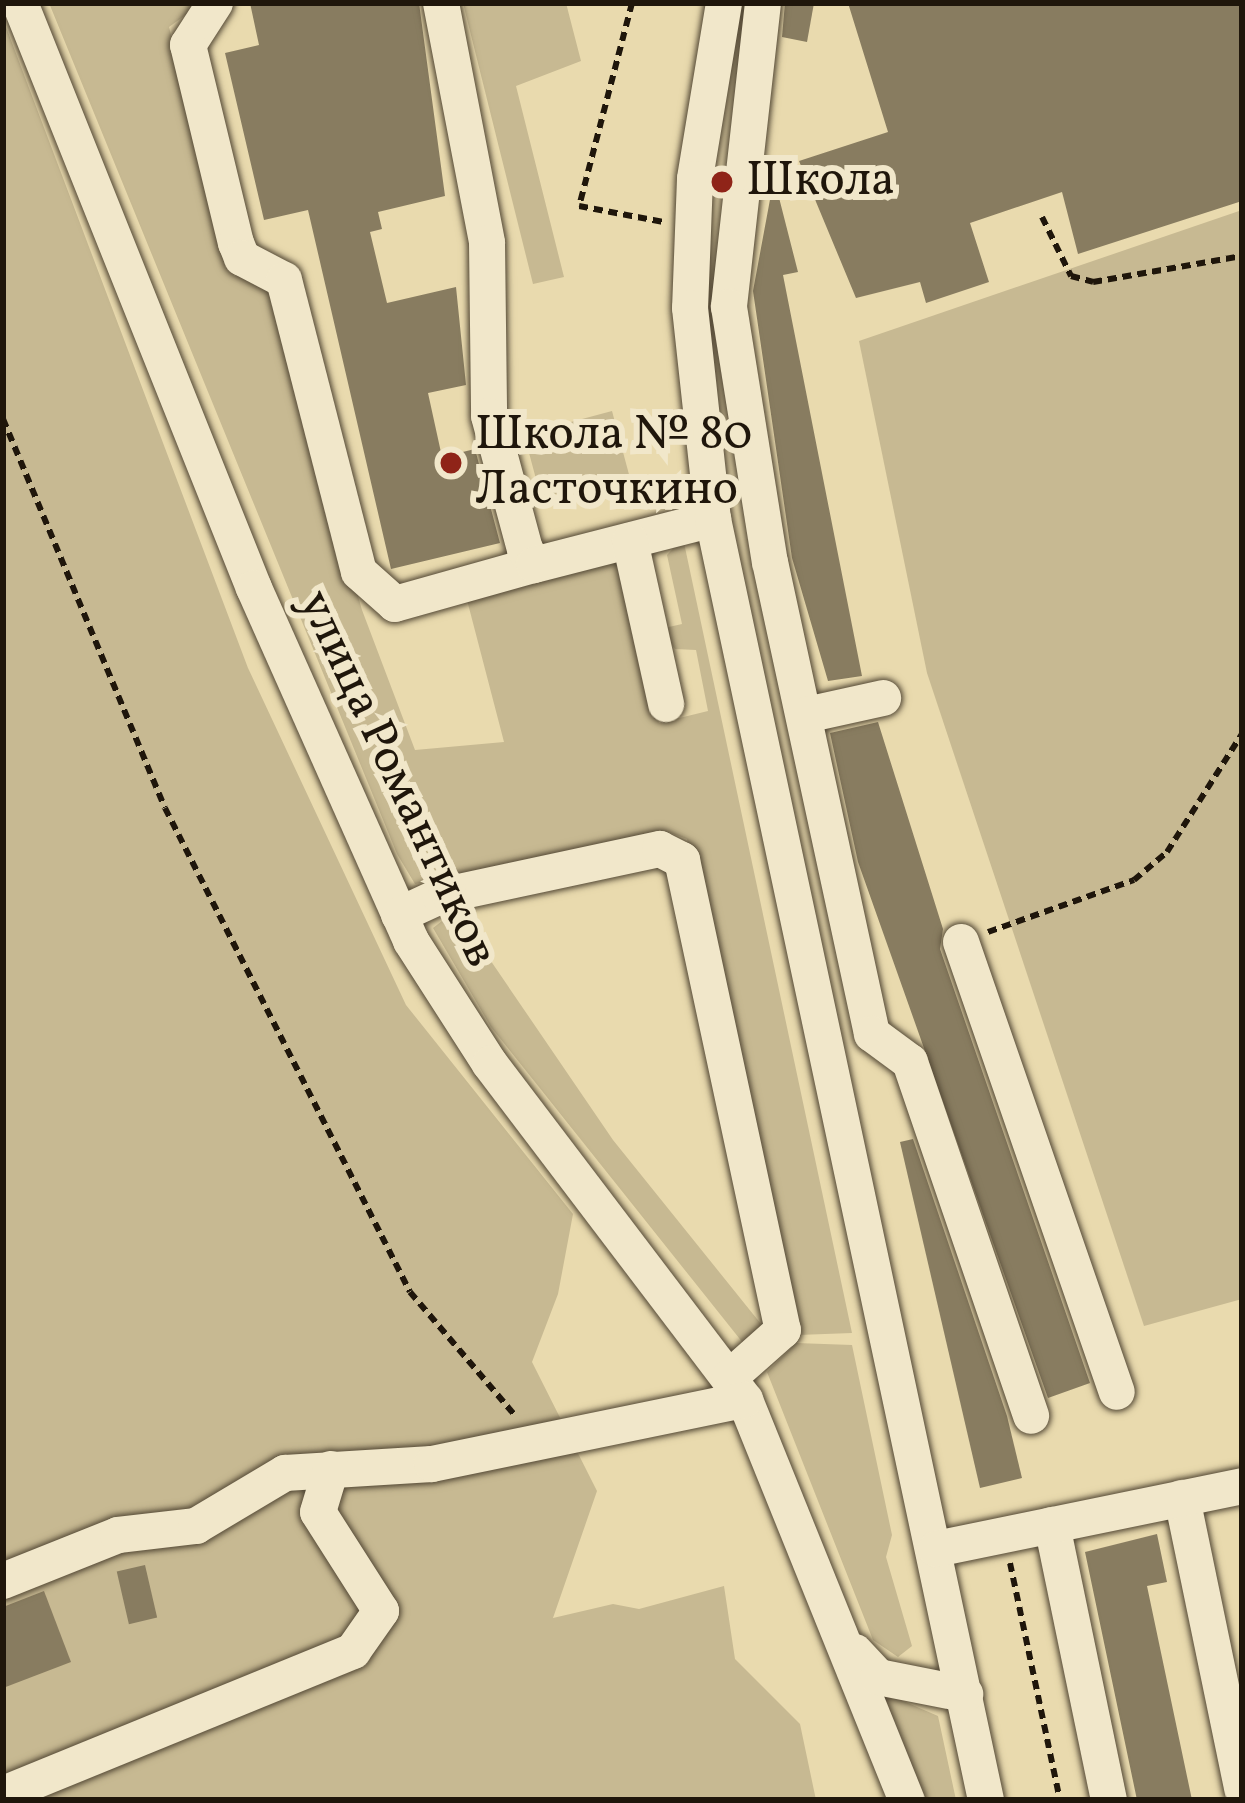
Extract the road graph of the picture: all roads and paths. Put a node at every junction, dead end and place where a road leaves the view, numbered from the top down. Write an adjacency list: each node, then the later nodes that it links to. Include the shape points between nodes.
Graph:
1 (20, 3): 18 (street, улица Романтиков, via 84,181)
2 (215, 3): 13 (street, via 188,44 236,243 242,258 284,280 359,572 395,604)
3 (441, 3): 13 (street, via 487,243 489,416)
4 (632, 3): 8 (path, via 579,206)
5 (724, 3): 8 (street)
6 (763, 3): 16 (street, via 729,307)
7 (1042, 217): 9 (path, via 1071,276 1093,282)
8 (694, 227): 11 (street, via 690,308)
9 (1242, 256)
10 (3, 419): 23 (path, via 165,808 410,1292)
11 (713, 520): 12 (street); 29 (street)
12 (630, 541): 13 (street); 15 (street)
13 (534, 565)
14 (883, 698): 16 (street)
15 (666, 704)
16 (806, 715): 22 (street, via 872,1034 910,1062)
17 (1242, 734): 19 (path, via 1167,852 1134,880)
18 (399, 915): 20 (street, улица Романтиков, via 490,1064); 20 (street, via 440,896 660,849 682,860 783,1330)
19 (961, 942): 21 (street)
20 (738, 1389): 23 (street); 32 (street, улица Романтиков)
21 (1117, 1392)
22 (1031, 1416)
23 (539, 1444): 24 (street)
24 (332, 1469): 30 (street, via 286,1473 196,1526 118,1535); 35 (street, via 318,1512 381,1610 353,1651)
25 (1242, 1486): 26 (street)
26 (1182, 1498): 27 (street); 31 (street)
27 (1052, 1525): 28 (street); 39 (street)
28 (1005, 1535): 29 (street); 38 (path)
29 (936, 1550): 33 (street)
30 (3, 1581)
31 (1226, 1629): 34 (street)
32 (849, 1644): 33 (street, via 878,1677); 36 (street, улица Романтиков)
33 (965, 1694): 37 (street)
34 (1242, 1789)
35 (3, 1794)
36 (907, 1800)
37 (986, 1800)
38 (1060, 1800)
39 (1109, 1800)

